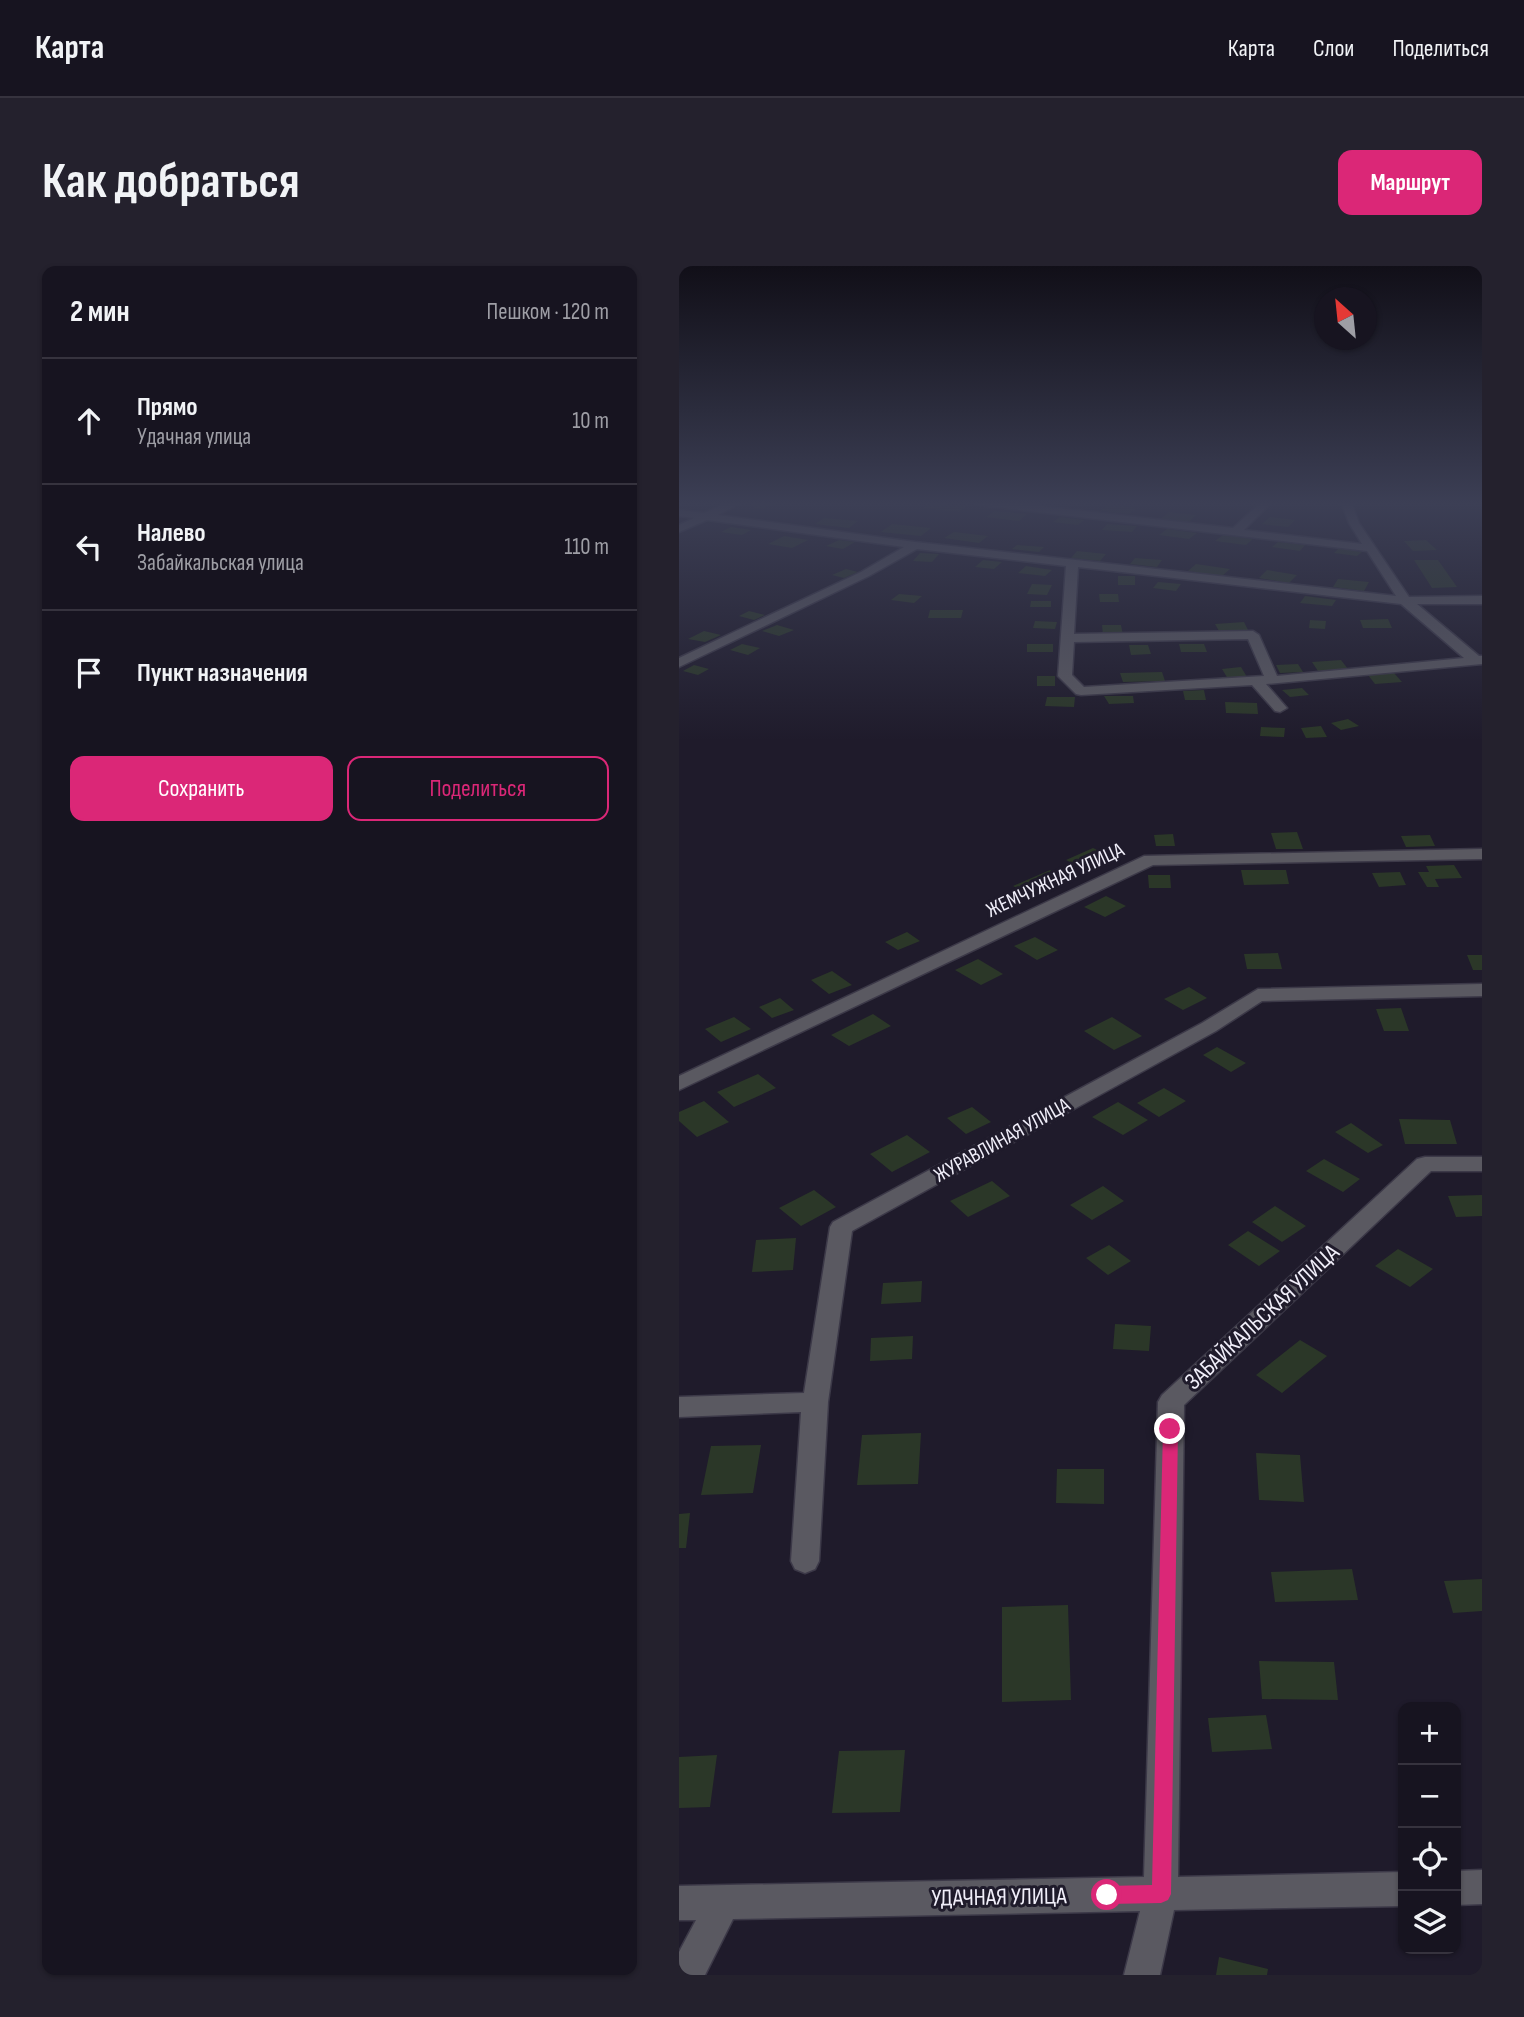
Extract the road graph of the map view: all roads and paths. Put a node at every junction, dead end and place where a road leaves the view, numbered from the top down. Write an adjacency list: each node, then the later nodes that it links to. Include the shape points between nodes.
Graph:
1 (849, 582): 9 (street)
2 (1071, 582): 7 (street)
3 (1232, 582): 6 (street)
4 (1393, 582): 6 (street)
5 (1482, 600): 6 (street)
6 (1405, 601): 8 (street)
7 (1067, 638): 10 (street, via 1253,635); 11 (street, via 1065,676 1081,691)
8 (1479, 660): 10 (street)
9 (679, 663)
10 (1272, 680): 11 (street)
11 (1256, 681): 12 (street)
12 (1280, 708)
13 (1482, 854): 15 (street, ЖЕМЧУЖНАЯ УЛИЦА, via 1150,860)
14 (1482, 990): 17 (street, ЖУРАВЛИНАЯ УЛИЦА, via 1258,995 1209,1027 841,1227)
15 (679, 1084)
16 (1482, 1164): 23 (street, ЗАБАЙКАЛЬСКАЯ УЛИЦА, via 1426,1164 1171,1402)
17 (815, 1402): 18 (street); 19 (street, ЖУРАВЛИНАЯ УЛИЦА)
18 (679, 1407)
19 (805, 1561)
20 (1482, 1887): 21 (street)
21 (1461, 1888)
22 (1398, 1889): 23 (street, УДАЧНАЯ УЛИЦА)
23 (1161, 1894): 25 (street, УДАЧНАЯ УЛИЦА); 27 (street, ЗАБАЙКАЛЬСКАЯ УЛИЦА)
24 (679, 1903): 25 (street, УДАЧНАЯ УЛИЦА)
25 (723, 1903): 26 (street)
26 (686, 1975)
27 (1142, 1975)

